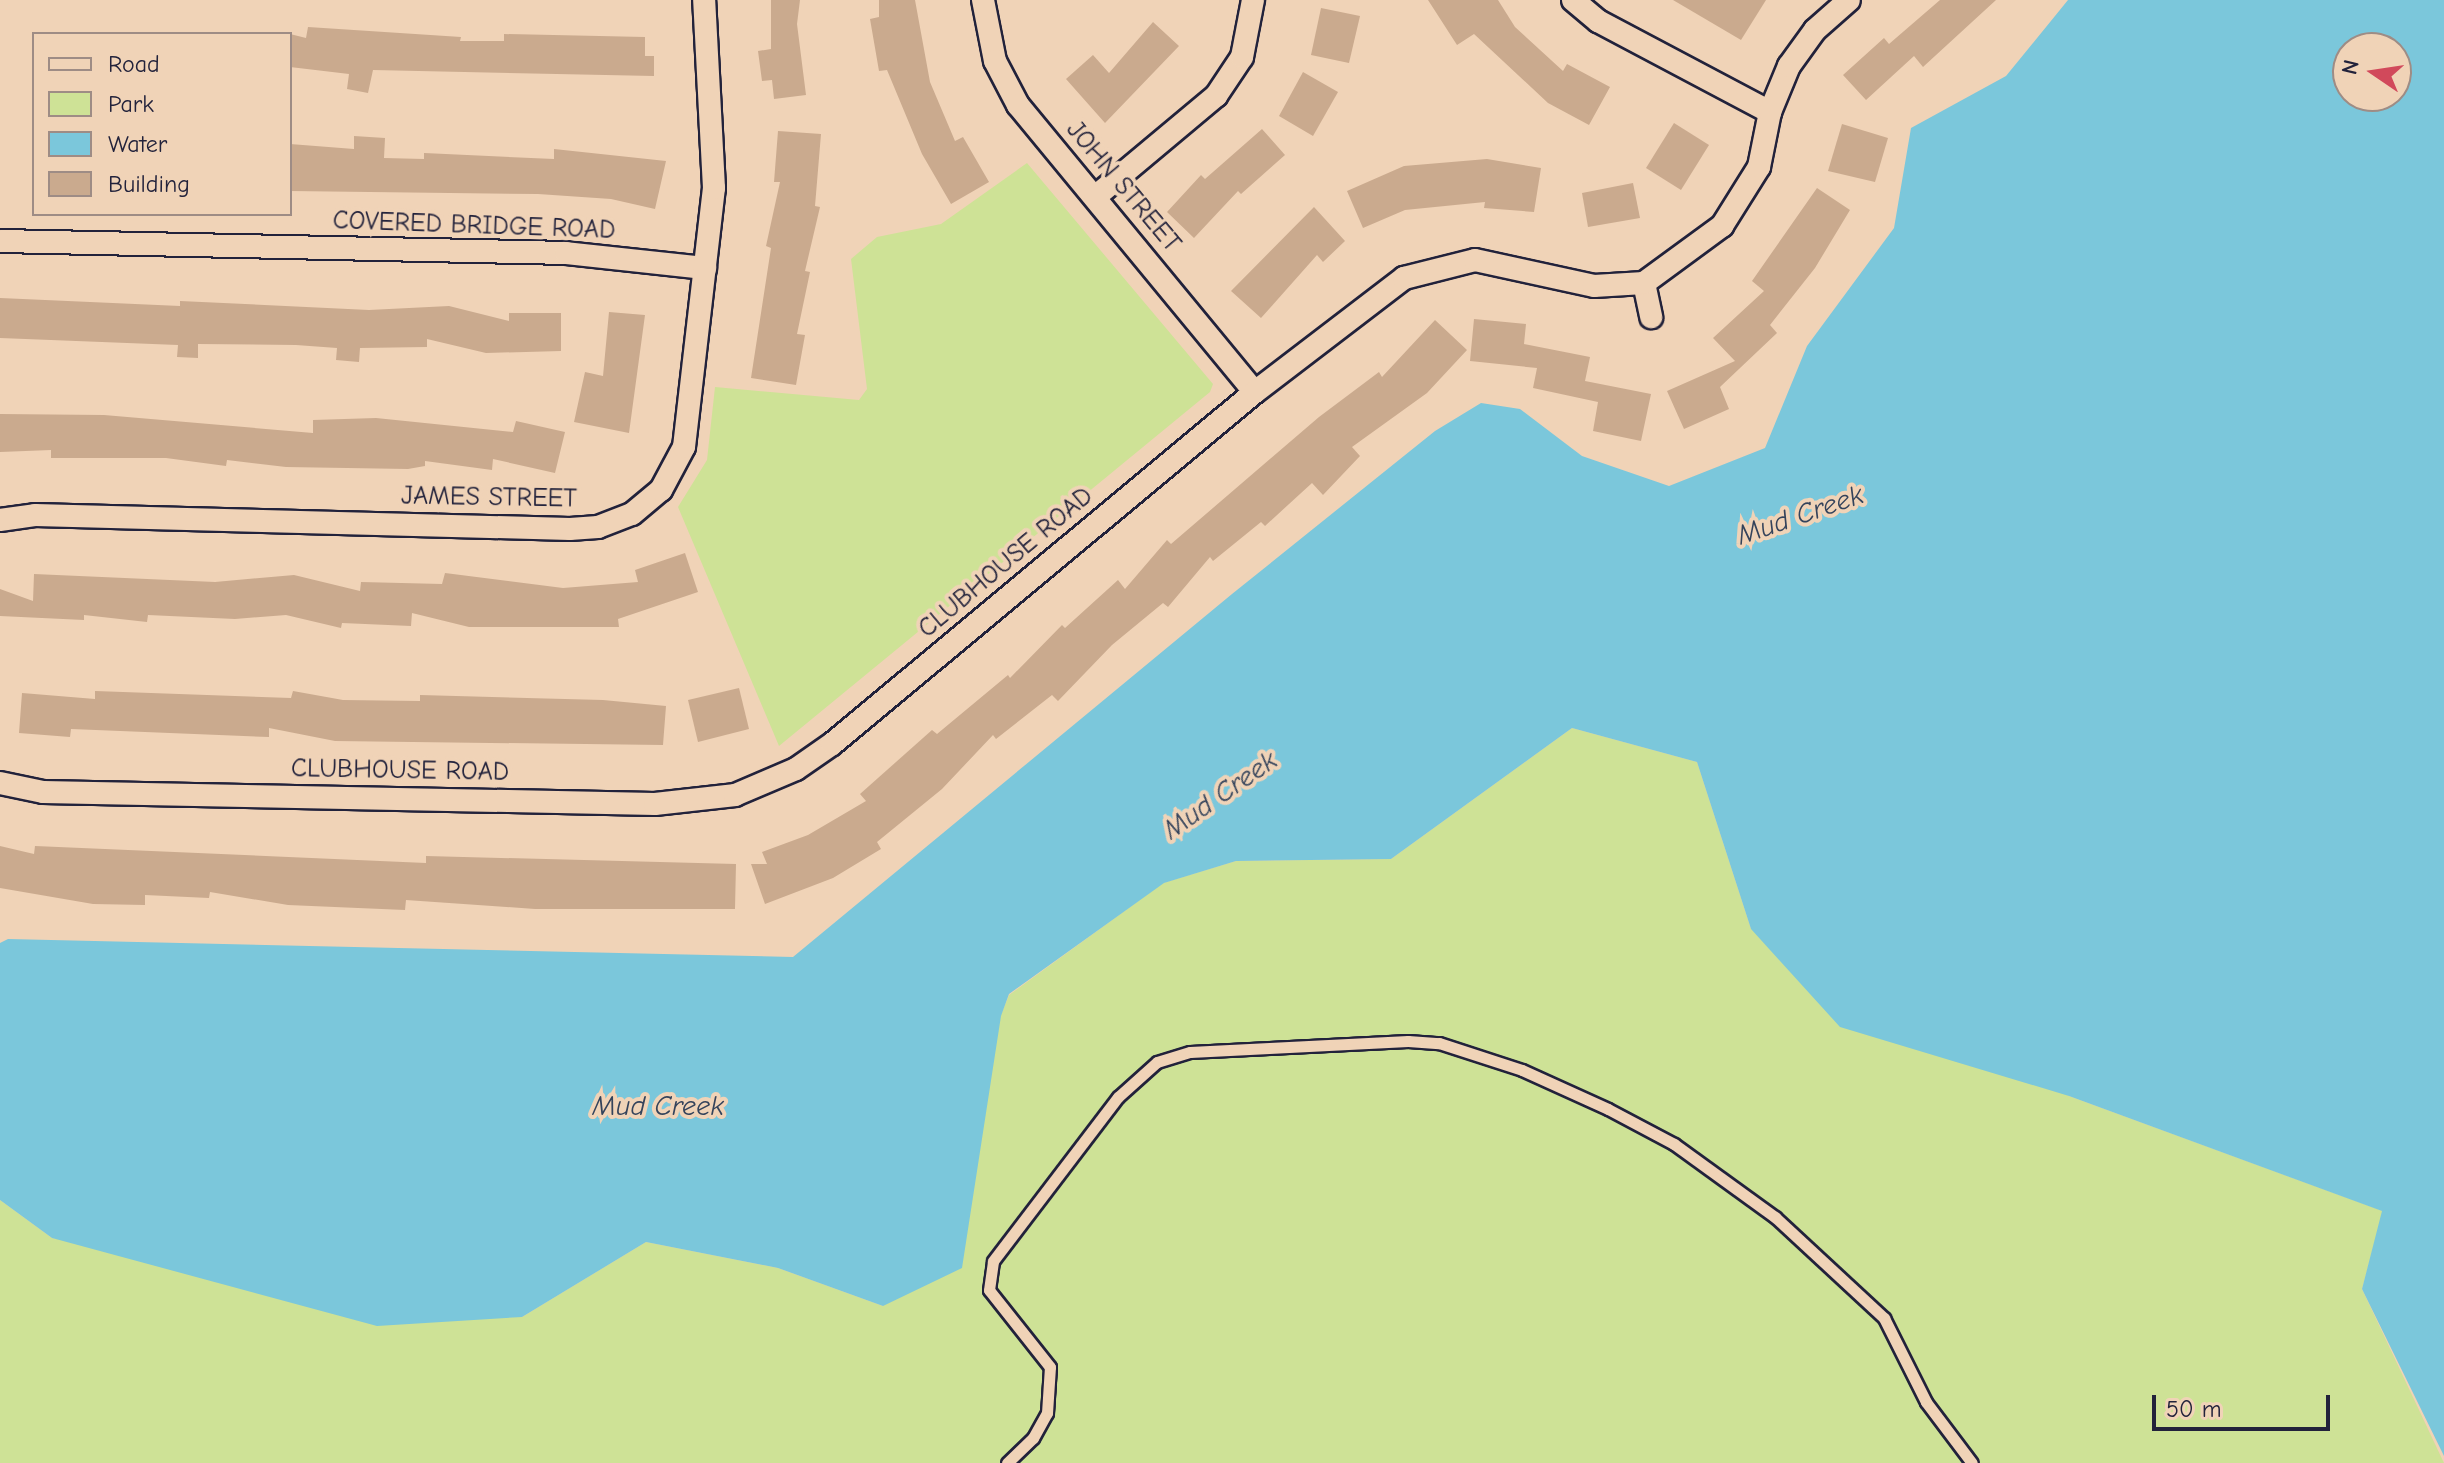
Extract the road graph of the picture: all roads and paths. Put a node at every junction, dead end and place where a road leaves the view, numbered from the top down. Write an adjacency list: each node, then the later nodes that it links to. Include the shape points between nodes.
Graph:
1 (704, 0): 9 (street, JAMES STREET, via 714,176)
2 (983, 0): 7 (street, JOHN STREET, via 995,61 1018,105)
3 (1253, 0): 7 (street, via 1242,57 1216,96)
4 (1573, 0): 6 (street, via 1598,21)
5 (1849, 0): 6 (street, via 1800,47)
6 (1770, 112): 10 (street, via 1759,167 1737,207 1722,226)
7 (1095, 197): 12 (street, JOHN STREET)
8 (0, 241): 9 (street, COVERED BRIDGE ROAD, via 566,253)
9 (705, 268): 13 (street, JAMES STREET, via 684,447 673,474 632,514 598,527 35,515)
10 (1644, 283): 11 (street); 12 (street, CLUBHOUSE ROAD, via 1594,286 1475,260 1437,267 1376,295)
11 (1651, 317)
12 (1255, 392): 14 (street, CLUBHOUSE ROAD, via 832,744 796,769 735,795 655,804 43,792)
13 (0, 520)
14 (0, 783)
15 (1007, 1463): 16 (lane, via 1033,1438 1047,1413 1050,1367 989,1290 993,1261 1118,1097 1157,1062 1190,1052 1408,1041 1439,1043 1522,1070 1608,1109 1674,1144 1775,1217 1884,1318 1926,1402)
16 (1972, 1463)

